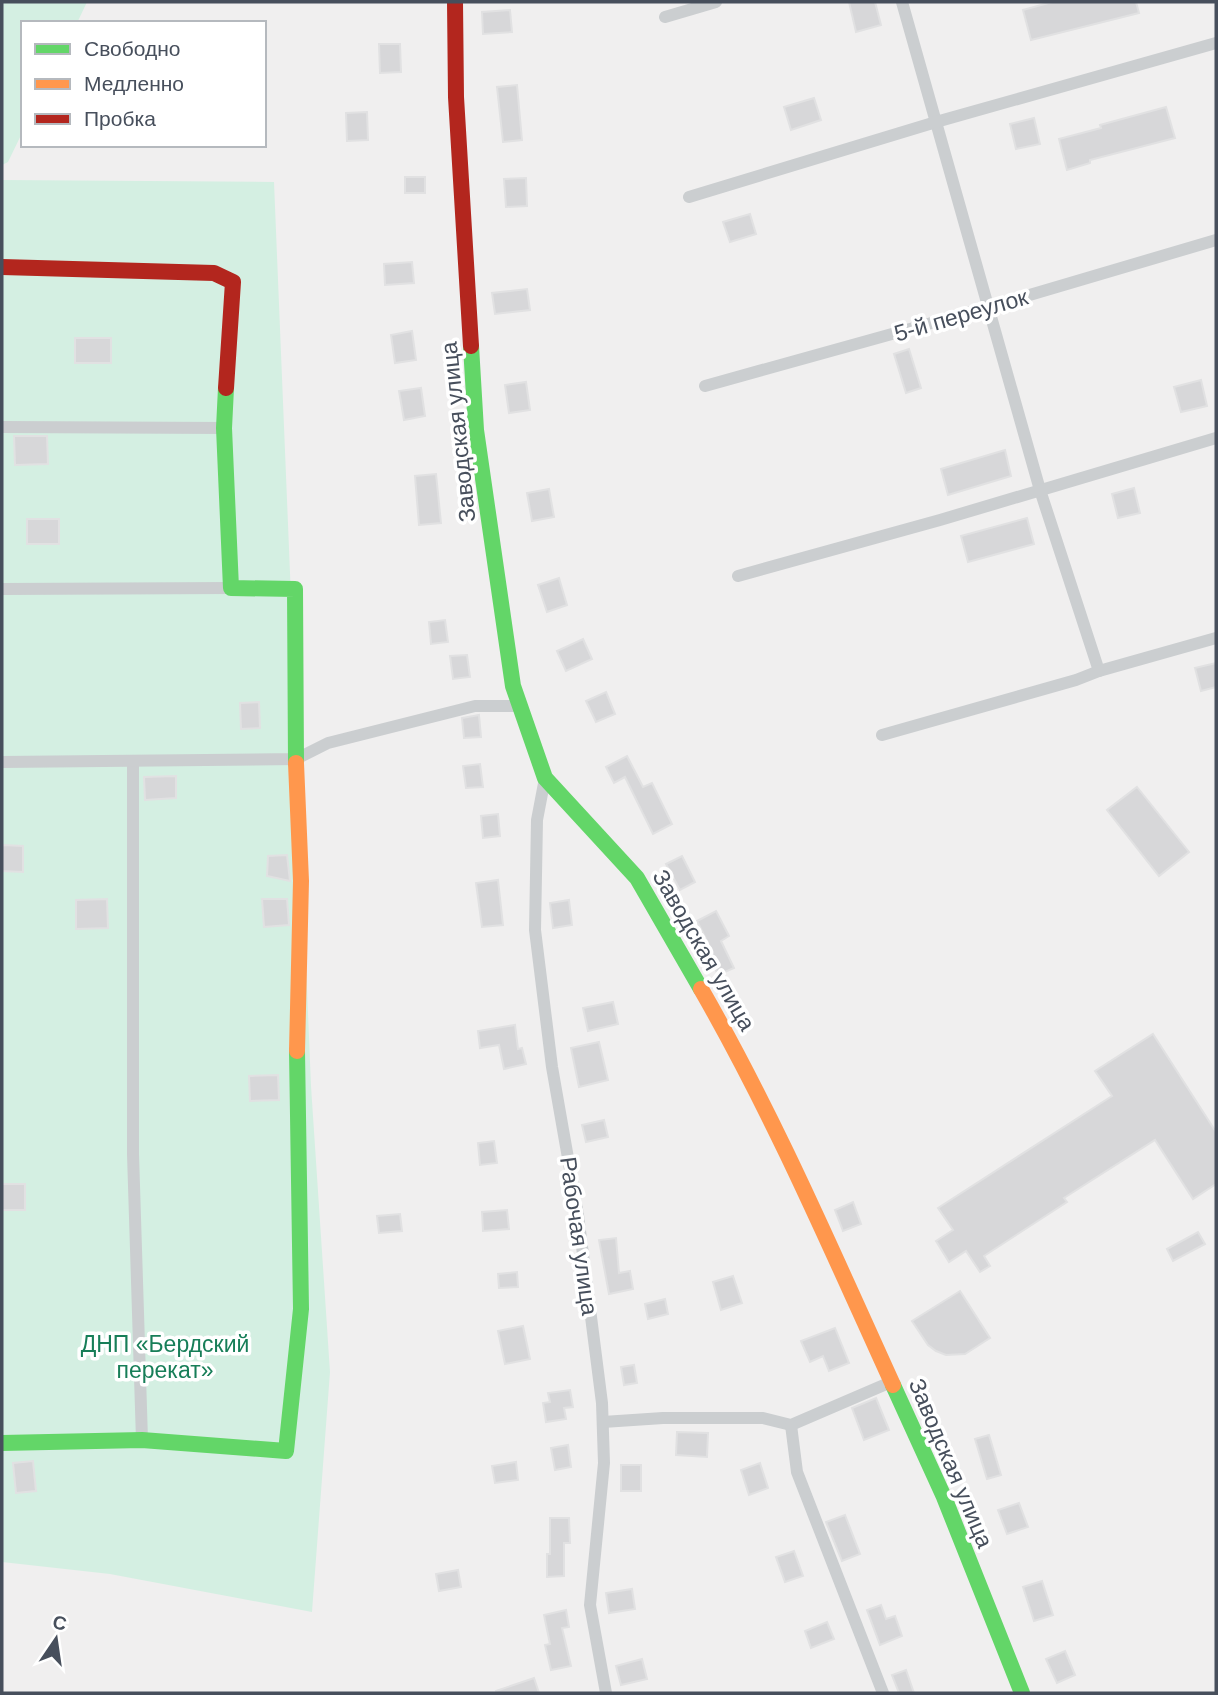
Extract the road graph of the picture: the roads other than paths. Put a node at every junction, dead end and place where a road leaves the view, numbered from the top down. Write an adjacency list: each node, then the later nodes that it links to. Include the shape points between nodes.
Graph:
1 (455, 2): 21 (street, Заводская улица, via 456,97 476,430 513,686)
2 (716, 2): 4 (street)
3 (902, 2): 6 (street)
4 (665, 17)
5 (1216, 43): 6 (street)
6 (936, 122): 7 (street); 10 (street)
7 (689, 197)
8 (1216, 240): 10 (street, 5-й переулок)
9 (2, 267): 13 (street, via 214,273 233,282)
10 (989, 307): 11 (street, 5-й переулок); 15 (street)
11 (705, 386)
12 (2, 427): 13 (street)
13 (224, 428): 17 (street)
14 (1216, 438): 15 (street)
15 (1040, 489): 16 (street); 20 (street)
16 (738, 576)
17 (231, 588): 18 (street); 23 (street, via 295,589)
18 (2, 589)
19 (1216, 638): 20 (street)
20 (1099, 671): 22 (street)
21 (520, 706): 23 (street, via 475,706 328,743); 26 (street, Заводская улица)
22 (882, 735)
23 (296, 759): 24 (street); 30 (street, via 301,881 297,1053 301,1309 286,1451)
24 (132, 761): 25 (street); 30 (street, via 134,1153)
25 (2, 762)
26 (545, 778): 27 (street, Заводская улица, via 637,878 699,985 745,1069); 28 (street, Рабочая улица, via 537,820 535,930 552,1067 578,1215)
27 (891, 1382): 29 (street); 34 (street, Заводская улица, via 944,1497)
28 (603, 1422): 29 (street, via 763,1418); 32 (street, Рабочая улица, via 604,1463 590,1605)
29 (791, 1425): 33 (street, via 796,1472)
30 (142, 1440): 31 (street)
31 (2, 1443)
32 (606, 1693)
33 (883, 1693)
34 (1022, 1693)

